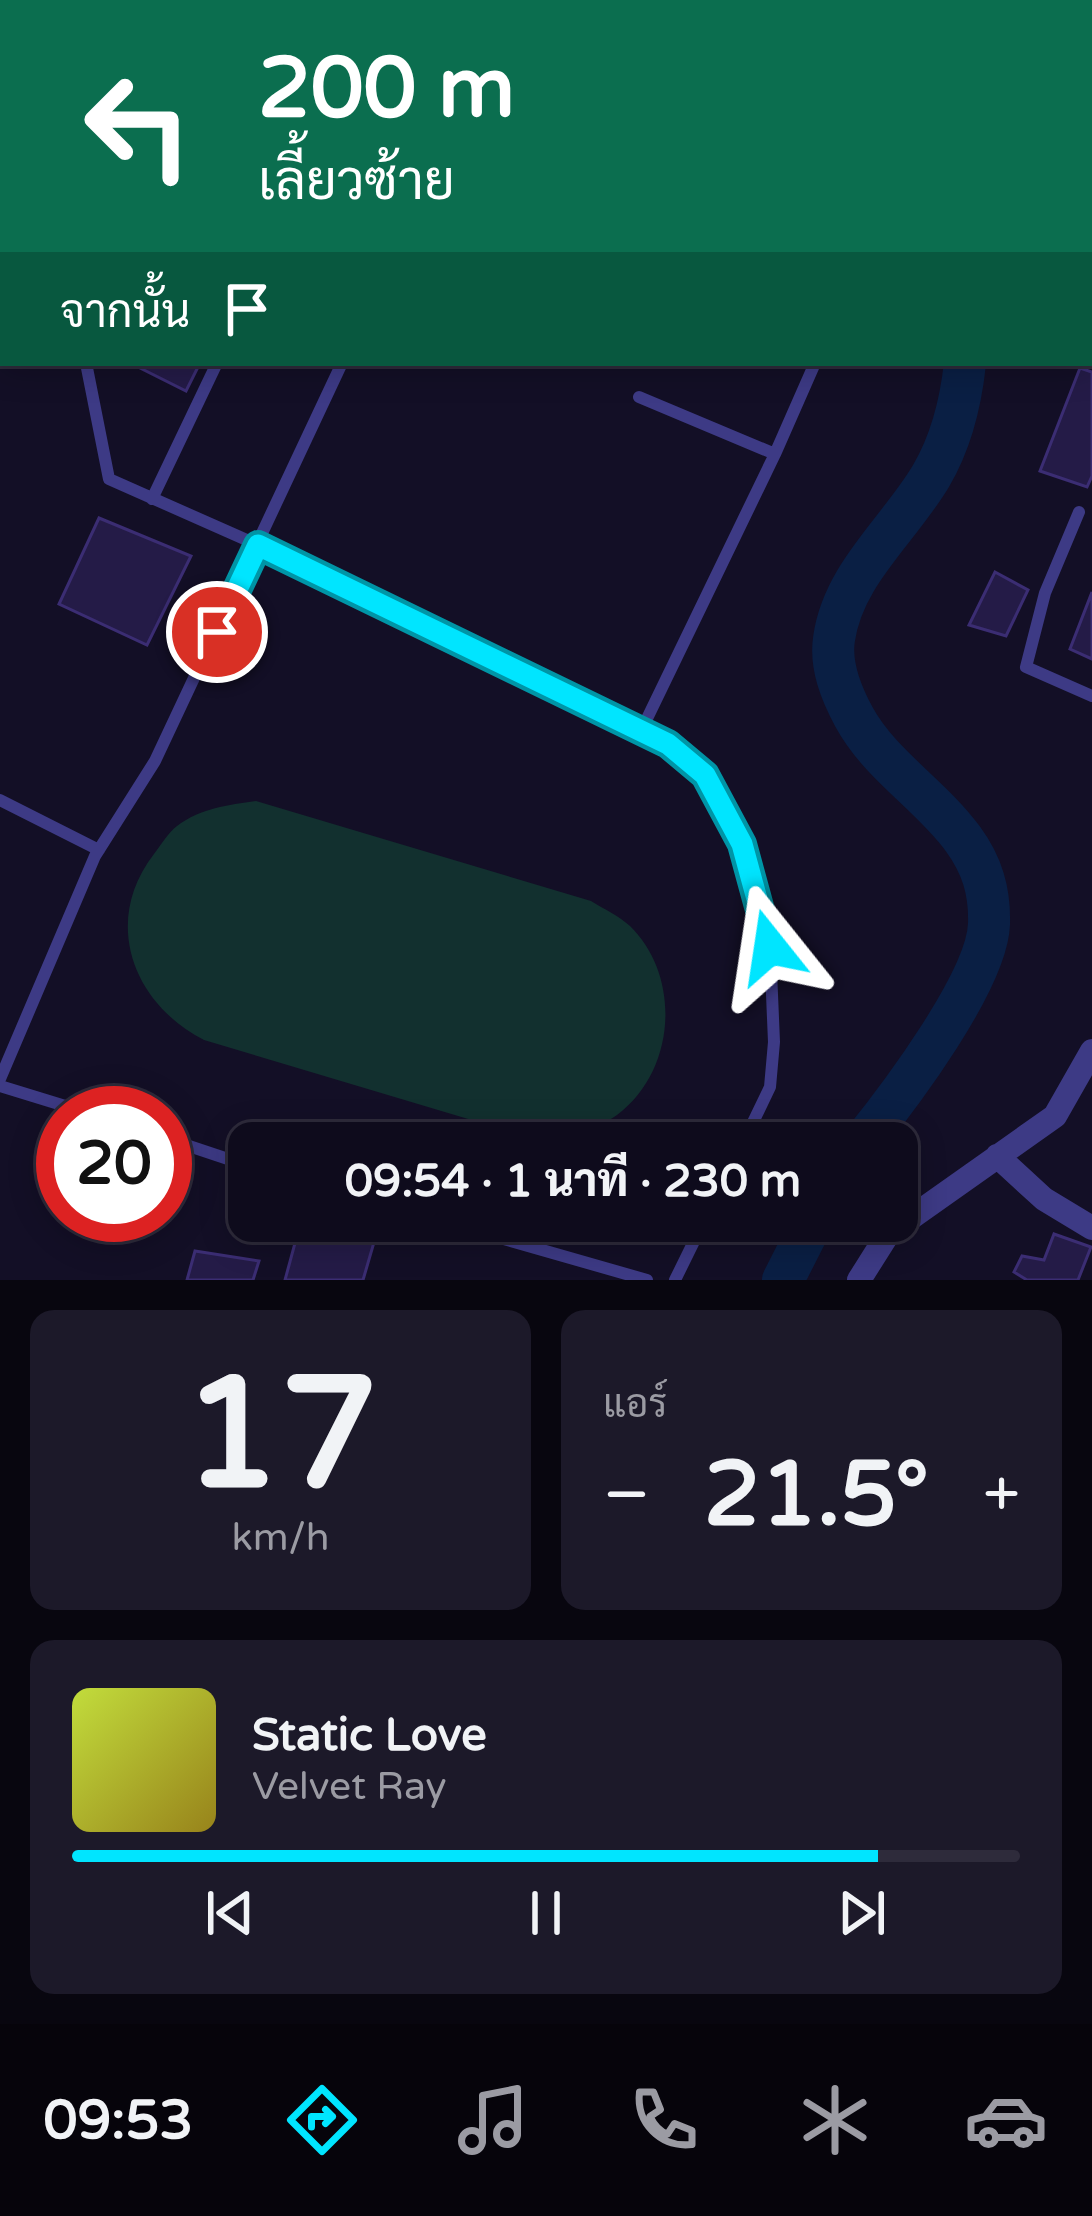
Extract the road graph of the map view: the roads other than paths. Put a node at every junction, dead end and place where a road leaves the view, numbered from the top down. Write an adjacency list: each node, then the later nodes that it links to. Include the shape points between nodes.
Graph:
1 (87, 366): 7 (lane, via 109,479)
2 (216, 366): 7 (lane)
3 (341, 366): 9 (lane)
4 (813, 366): 6 (lane)
5 (639, 397): 6 (lane)
6 (776, 454): 11 (lane)
7 (152, 499): 9 (lane)
8 (1078, 512): 10 (lane, via 1026,667)
9 (258, 545): 11 (lane); 13 (lane, via 155,761)
10 (1092, 696)
11 (641, 730): 17 (lane, via 705,775 742,844 770,947 774,1042 770,1087)
12 (0, 800): 13 (lane)
13 (99, 850): 15 (lane)
14 (1092, 1052): 19 (street, via 1055,1116)
15 (0, 1082): 16 (lane)
16 (36, 1095)
17 (752, 1122)
18 (192, 1147): 20 (lane)
19 (997, 1156): 21 (street); 26 (street, via 888,1234)
20 (228, 1159)
21 (1092, 1228)
22 (514, 1242): 24 (lane)
23 (694, 1242): 25 (lane)
24 (647, 1280)
25 (675, 1280)
26 (859, 1280)

